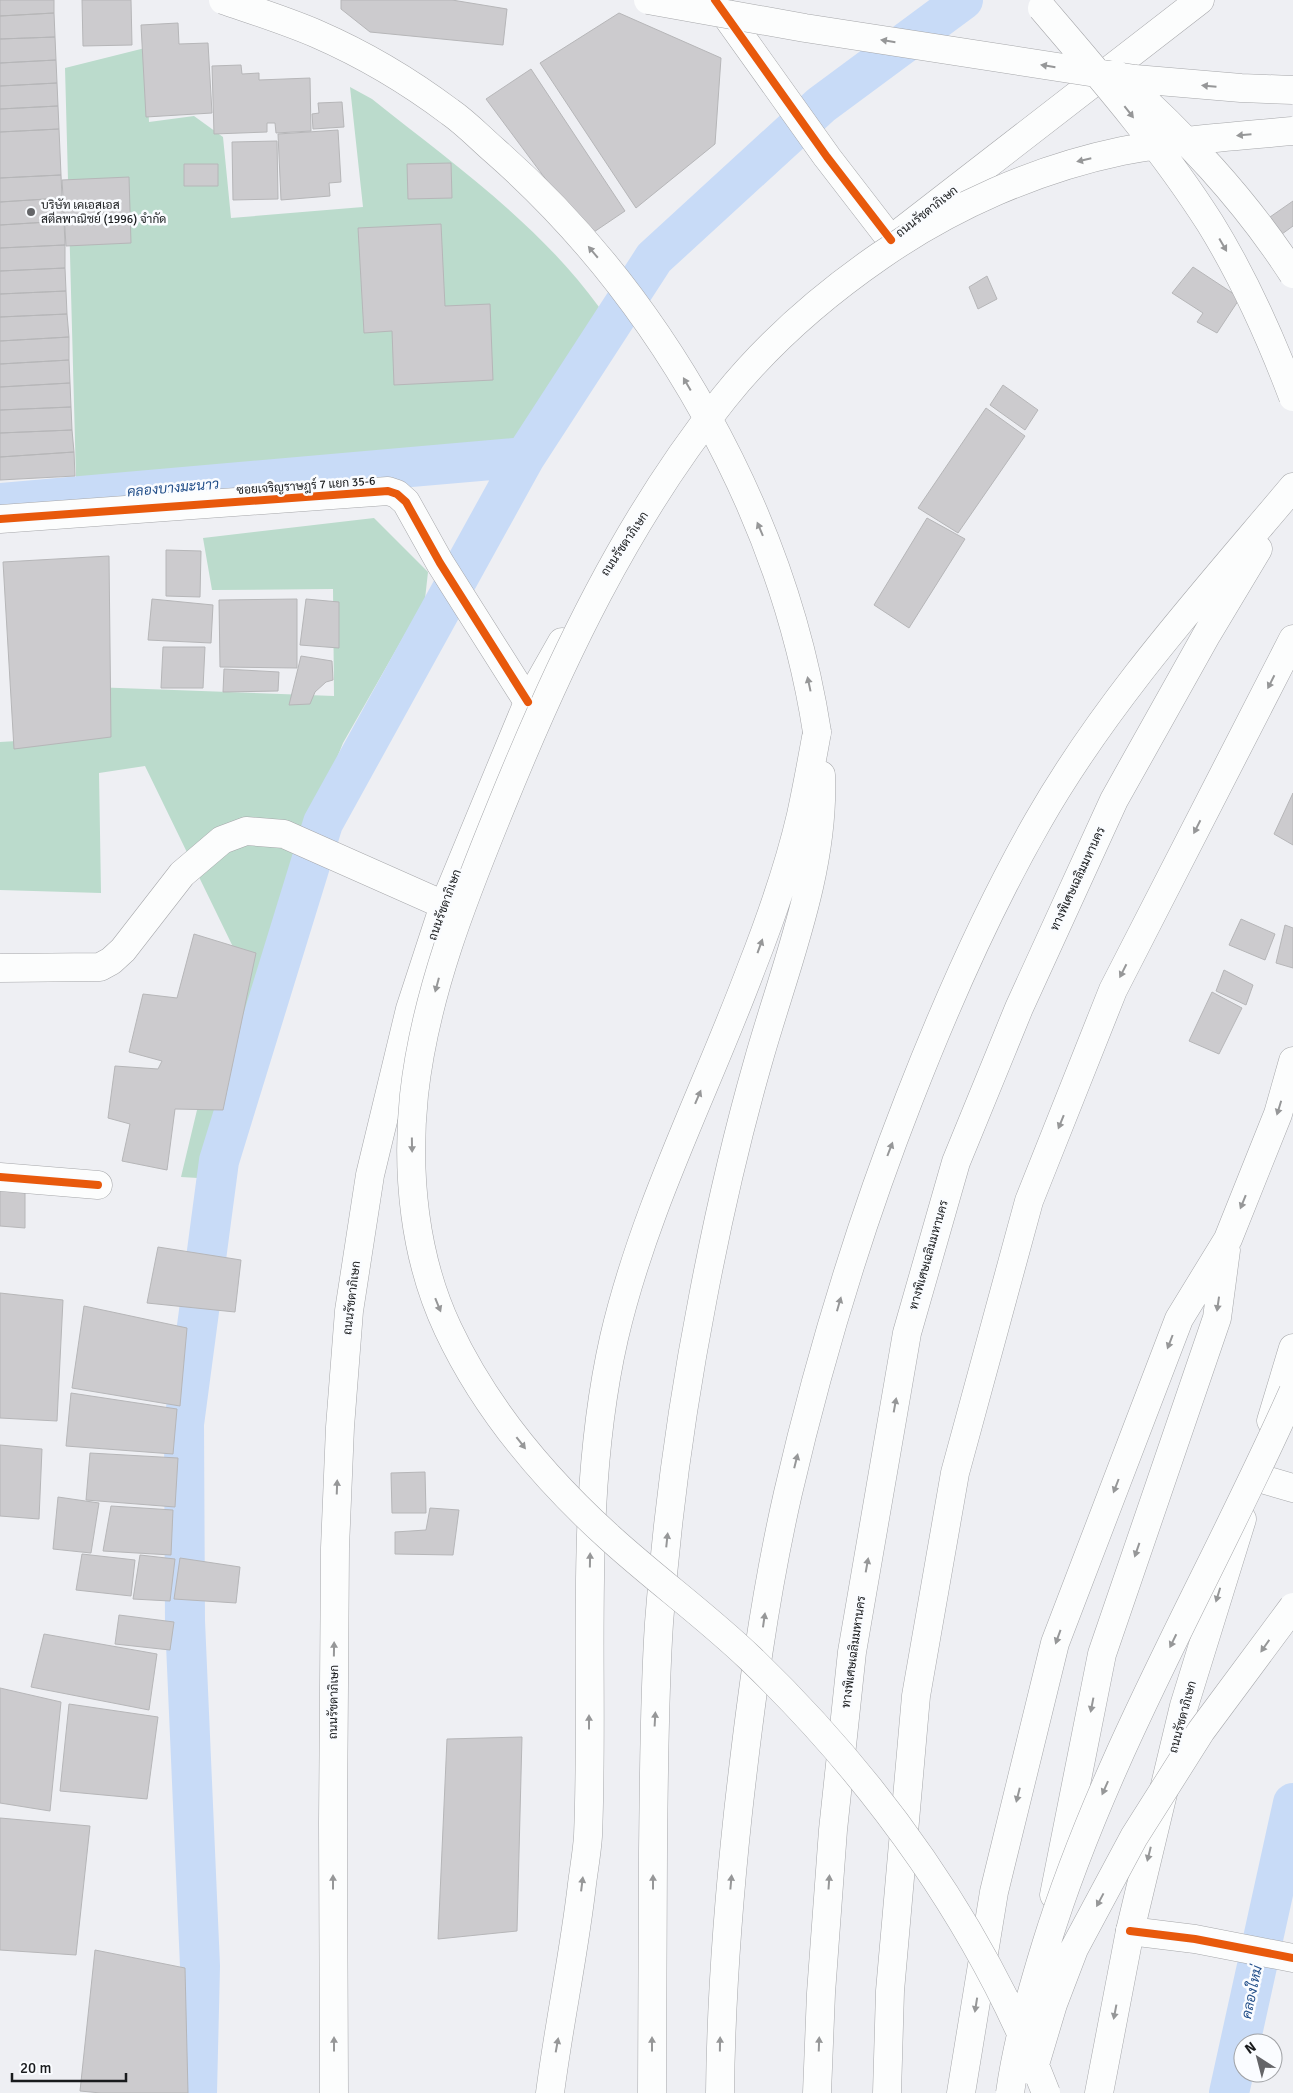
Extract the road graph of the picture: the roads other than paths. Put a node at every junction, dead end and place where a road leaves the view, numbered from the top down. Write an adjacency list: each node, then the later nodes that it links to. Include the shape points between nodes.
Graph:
1 (223, 0): 16 (main road, one-way to 1, bridge, via 810,687 790,611 778,572 744,491 675,364 594,251 529,181 451,112 385,69 318,34)
2 (648, 0): 6 (main road, one-way to 2, bridge, via 1135,79)
3 (715, 0): 8 (main road, via 827,157)
4 (1200, 0): 8 (main road, ถนนรัชดาภิเษก)
5 (1036, 4): 9 (main road, bridge, via 1146,101 1197,151 1239,199); 10 (main road, one-way to 10, bridge, via 1148,136 1209,222 1260,316)
6 (1293, 90)
7 (1293, 131): 40 (main road, one-way to 40, bridge, via 1123,151 1037,174 926,228 884,253 809,310 754,363 673,466 644,512 607,575 554,683 472,876 450,940 425,1030 414,1094 412,1189 419,1244 444,1321 474,1377 508,1427 569,1499 749,1658 812,1721 857,1773 932,1874 967,1929 1028,2046)
8 (891, 240): 15 (main road, ถนนรัชดาภิเษก, via 777,352 639,520 550,661)
9 (1293, 274)
10 (1293, 397)
11 (1293, 487): 33 (main road, one-way to 11, via 721,2012 731,1879 767,1602 815,1383 885,1161 984,922 1039,819 1095,732 1174,628)
12 (1293, 492): 34 (main road, ทางพิเศษเฉลิมมหานคร, one-way to 12, via 820,1993 852,1652 907,1333 956,1162 1019,1008 1114,800 1207,634)
13 (0, 519): 15 (main road, ซอยเจริญราษฎร์ 7 แยก 35-6, via 388,491 397,494 406,502 440,563)
14 (1293, 639): 35 (main road, one-way to 35, via 1113,990 1027,1210 955,1474 916,1696 890,1991)
15 (528, 702): 17 (main road, ถนนรัชดาภิเษก)
16 (817, 732): 31 (main road, one-way to 16, via 588,1838 590,1533 605,1384 627,1285 644,1234 738,1003 781,886 801,816); 32 (main road, one-way to 16, bridge, via 654,1743 659,1624 672,1498 684,1403 722,1207 757,1065 802,914 816,852 822,812)
17 (444, 905): 18 (main road, via 284,834 246,831 222,840 182,874 111,961 100,967); 30 (main road, ถนนรัชดาภิเษก, one-way to 17, via 335,1548 349,1311 372,1166 410,1009)
18 (0, 968)
19 (1293, 1061): 22 (main road, one-way to 22, via 1278,1114)
20 (0, 1177): 21 (main road)
21 (98, 1185)
22 (1228, 1239): 36 (main road, one-way to 36, via 1179,1319 1055,1643 994,1892); 39 (main road, one-way to 39, via 1216,1318 1100,1664 1052,1905)
23 (1293, 1348): 25 (main road, ถนนรัชดาภิเษก)
24 (1293, 1392): 37 (main road, one-way to 37, bridge, via 1100,1798 1063,1891 1037,1975 1015,2056)
25 (1255, 1477): 26 (main road); 28 (main road, ถนนรัชดาภิเษก, one-way to 28, via 1184,1706)
26 (1291, 1488)
27 (1293, 1607): 38 (main road, one-way to 38, bridge, via 1202,1731 1130,1844 1074,1949 1053,2004)
28 (1130, 1931): 29 (main road); 41 (main road, ถนนรัชดาภิเษก, one-way to 41)
29 (1293, 1958)
30 (334, 2093)
31 (550, 2093)
32 (652, 2093)
33 (720, 2093)
34 (817, 2093)
35 (887, 2093)
36 (962, 2093)
37 (1010, 2093)
38 (1026, 2093)
39 (1041, 2093)
40 (1046, 2093)
41 (1100, 2093)

